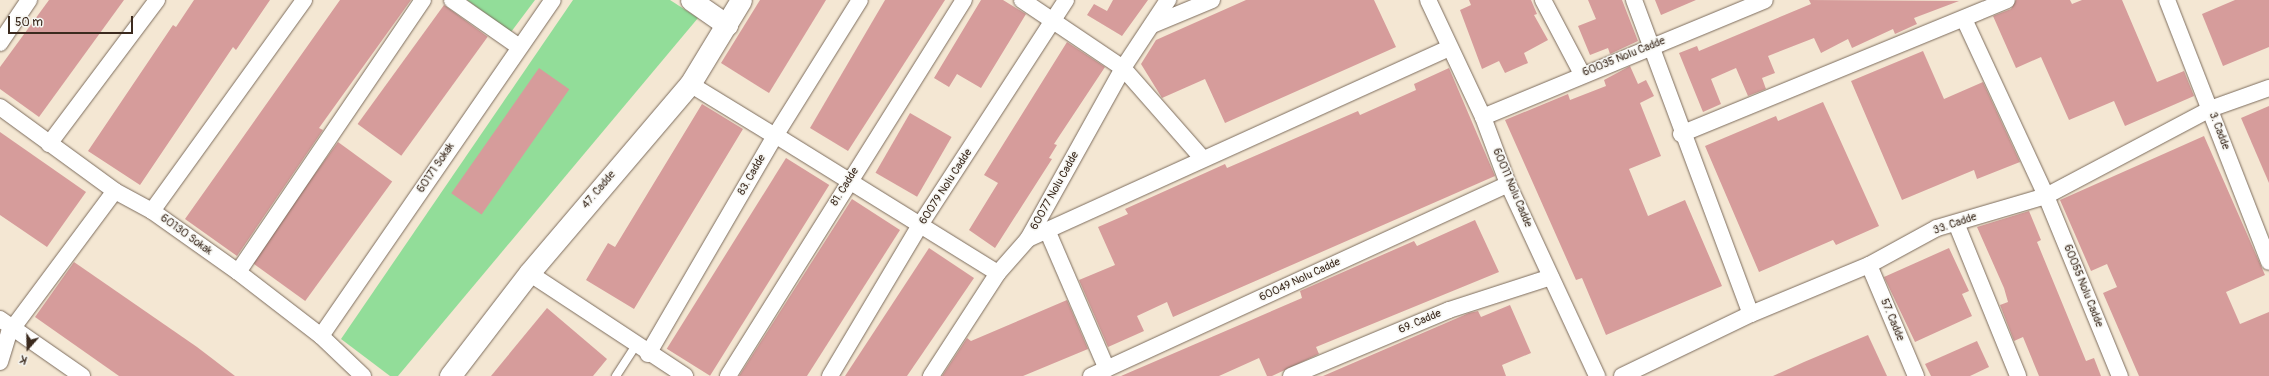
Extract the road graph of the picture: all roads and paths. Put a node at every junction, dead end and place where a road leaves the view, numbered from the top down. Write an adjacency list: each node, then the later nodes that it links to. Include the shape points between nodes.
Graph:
1 (29, 0): 25 (street)
2 (157, 0): 38 (street)
3 (304, 0): 44 (street)
4 (423, 0): 51 (street)
5 (452, 0): 26 (street)
6 (553, 0): 26 (street, 60171 Sokak)
7 (691, 0): 23 (street)
8 (741, 0): 23 (street, 47. Cadde)
9 (860, 0): 37 (street, 83. Cadde)
10 (964, 0): 40 (street, 81. Cadde)
11 (1022, 0): 22 (street)
12 (1066, 0): 22 (street, 60079 Nolu Cadde)
13 (1168, 0): 24 (street, 60077 Nolu Cadde)
14 (1212, 0): 24 (street)
15 (1428, 0): 28 (street, 60011 Nolu Cadde)
16 (1543, 0): 30 (street)
17 (1634, 0): 27 (street)
18 (1765, 0): 27 (street, 60035 Nolu Cadde)
19 (2007, 0): 21 (street)
20 (2167, 0): 34 (street, 3. Cadde)
21 (1964, 19): 36 (street); 43 (street, 60055 Nolu Cadde)
22 (1052, 21): 29 (street); 46 (street, 60079 Nolu Cadde)
23 (727, 25): 31 (street, 47. Cadde)
24 (1152, 25): 29 (street, 60077 Nolu Cadde)
25 (0, 43)
26 (518, 46): 58 (street, 60171 Sokak)
27 (1654, 46): 30 (street, 60035 Nolu Cadde); 36 (street)
28 (1449, 48): 35 (street, 60011 Nolu Cadde); 39 (street)
29 (1123, 68): 39 (street); 48 (street, 60077 Nolu Cadde)
30 (1582, 74): 35 (street, 60035 Nolu Cadde)
31 (690, 84): 37 (street); 52 (street, 47. Cadde)
32 (2269, 88): 34 (street, 33. Cadde)
33 (0, 107): 38 (street, 60130 Sokak)
34 (2210, 109): 43 (street, 33. Cadde); 49 (street, 3. Cadde)
35 (1483, 116): 41 (street, 60011 Nolu Cadde)
36 (1681, 134): 55 (street)
37 (775, 135): 40 (street); 59 (street, 83. Cadde)
38 (50, 144): 42 (street, 60130 Sokak)
39 (1203, 159): 47 (street)
40 (848, 181): 46 (street); 67 (street, 81. Cadde)
41 (1508, 184): 54 (street, 60011 Nolu Cadde); 61 (street, 60049 Nolu Cadde)
42 (115, 191): 44 (street, 60130 Sokak); 57 (street)
43 (2046, 196): 45 (street, 33. Cadde); 76 (street, 60055 Nolu Cadde)
44 (152, 211): 51 (street, 60130 Sokak)
45 (1956, 222): 50 (street, 33. Cadde, via 1937,228); 75 (street)
46 (920, 225): 53 (street); 68 (street, 60079 Nolu Cadde)
47 (1047, 230): 48 (street); 61 (street)
48 (1028, 239): 53 (street, 60077 Nolu Cadde)
49 (2269, 262)
50 (1869, 265): 55 (street, 33. Cadde); 74 (street, 57. Cadde)
51 (238, 272): 58 (street, 60130 Sokak)
52 (529, 273): 59 (street); 64 (street, 47. Cadde)
53 (998, 273): 69 (street, 60077 Nolu Cadde)
54 (1551, 277): 71 (street, 69. Cadde, via 1449,310); 72 (street, 60011 Nolu Cadde)
55 (1752, 314): 73 (street, 33. Cadde)
56 (0, 319): 57 (street)
57 (14, 328): 60 (street); 62 (street)
58 (321, 336): 63 (street, 60130 Sokak)
59 (642, 350): 65 (lane); 66 (street)
60 (0, 362)
61 (1107, 369): 70 (street, 60049 Nolu Cadde)
62 (82, 376)
63 (363, 376)
64 (450, 376)
65 (616, 376)
66 (685, 376)
67 (728, 376)
68 (830, 376)
69 (931, 376)
70 (1091, 376)
71 (1292, 376)
72 (1597, 376)
73 (1622, 376)
74 (1916, 376)
75 (2018, 376)
76 (2120, 376)

